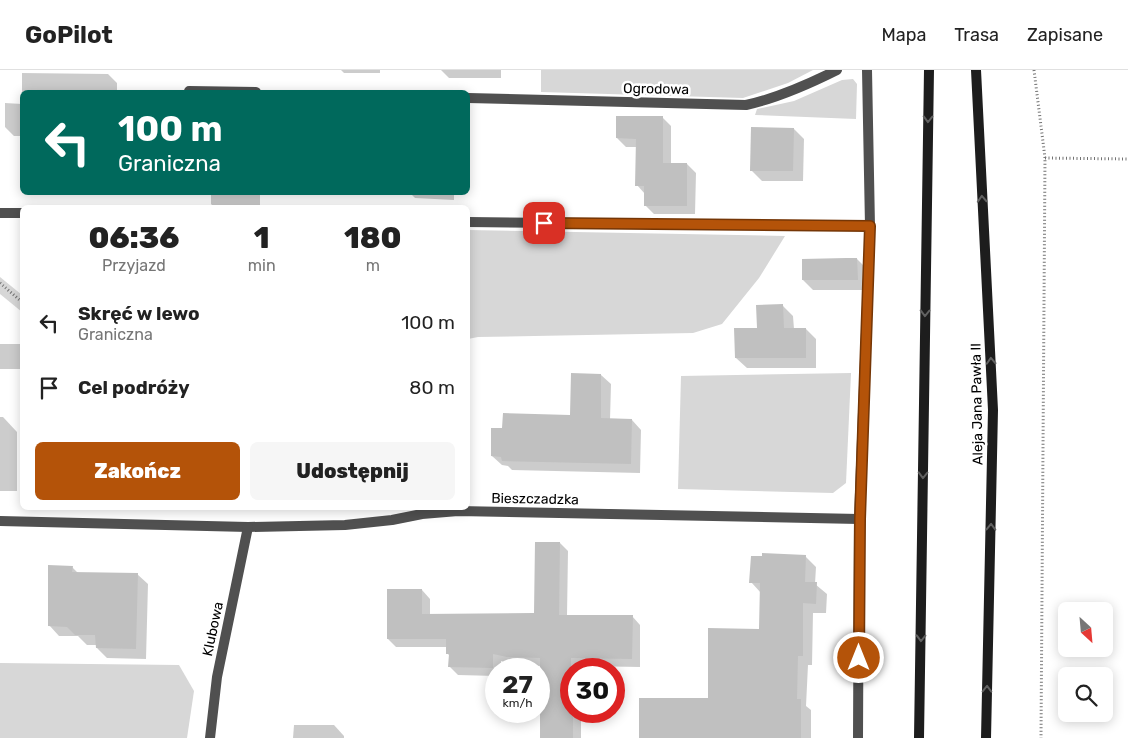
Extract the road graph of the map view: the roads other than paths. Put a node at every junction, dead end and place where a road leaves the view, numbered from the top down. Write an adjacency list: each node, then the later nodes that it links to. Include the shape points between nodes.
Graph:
1 (837, 70): 5 (street, Ogrodowa, via 779,96 746,105)
2 (867, 70): 9 (street)
3 (929, 70): 15 (main road, one-way to 15)
4 (976, 70): 16 (main road, Aleja Jana Pawła II, one-way to 4, via 993,410)
5 (470, 98)
6 (0, 213): 7 (street)
7 (20, 213)
8 (470, 222): 9 (street)
9 (870, 226): 10 (street)
10 (860, 519): 12 (street, Bieszczadzka, via 458,512 345,525); 14 (street)
11 (0, 521): 12 (street, Bieszczadzka)
12 (248, 527): 13 (street, Klubowa, via 217,677)
13 (210, 738)
14 (858, 738)
15 (919, 738)
16 (986, 738)

